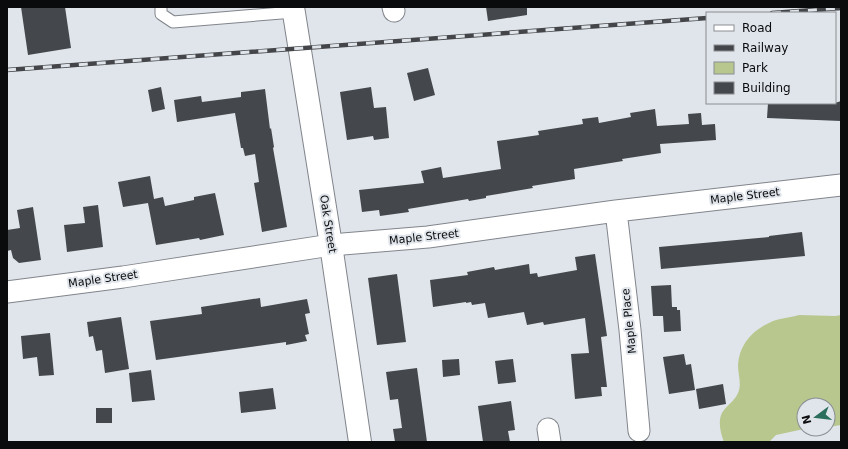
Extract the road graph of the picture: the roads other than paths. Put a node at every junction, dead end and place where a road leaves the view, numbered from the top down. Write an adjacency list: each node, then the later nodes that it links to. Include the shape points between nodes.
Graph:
1 (160, 7): 2 (lane, via 162,14 173,22)
2 (293, 10): 5 (street, Oak Street)
3 (841, 185): 4 (street, Maple Street)
4 (616, 211): 5 (street, Maple Street, via 428,237); 7 (street, Maple Place)
5 (331, 245): 6 (street, Maple Street); 8 (street, Oak Street)
6 (7, 292)
7 (639, 431)
8 (360, 442)

